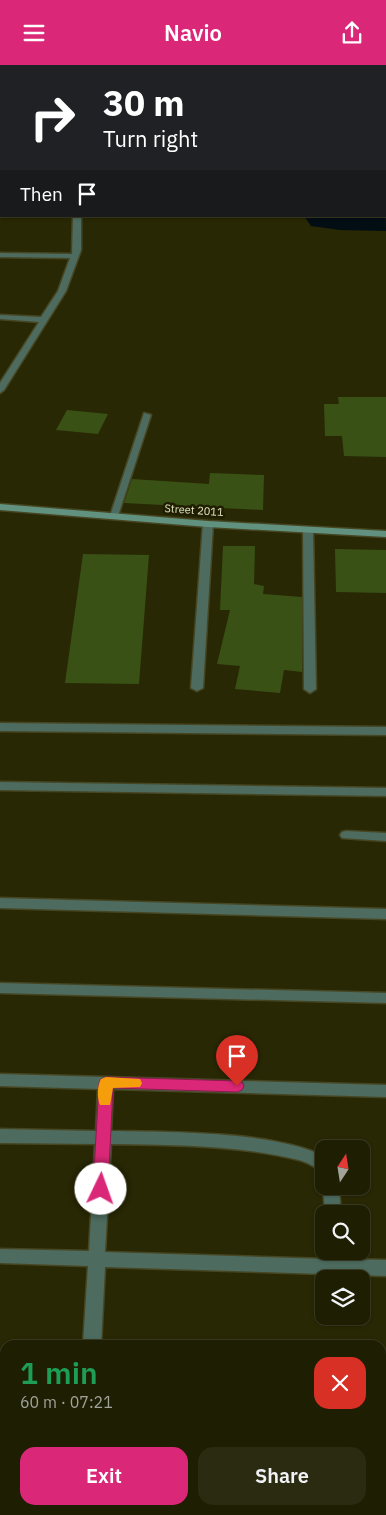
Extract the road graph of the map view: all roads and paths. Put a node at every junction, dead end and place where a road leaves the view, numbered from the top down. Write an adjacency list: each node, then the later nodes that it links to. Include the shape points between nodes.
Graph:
1 (77, 217): 3 (street)
2 (0, 255): 3 (street)
3 (75, 256): 5 (street, via 62,291)
4 (0, 317): 5 (street)
5 (45, 320): 6 (street)
6 (0, 390)
7 (147, 415): 9 (lane)
8 (0, 507): 9 (main road, Street 2011)
9 (114, 516): 10 (main road, Street 2011)
10 (208, 524): 11 (main road, Street 2011); 13 (street)
11 (308, 530): 12 (main road, Street 2011); 14 (street)
12 (386, 535)
13 (197, 688)
14 (310, 689)
15 (0, 727): 16 (street)
16 (386, 731)
17 (0, 786): 18 (street)
18 (386, 792)
19 (346, 835): 20 (lane)
20 (386, 837)
21 (0, 903): 22 (street)
22 (386, 914)
23 (0, 988): 24 (street)
24 (386, 998)
25 (0, 1080): 26 (street)
26 (106, 1083): 27 (street); 29 (street)
27 (386, 1091)
28 (0, 1136): 29 (street)
29 (104, 1137): 30 (street, via 261,1145); 32 (street)
30 (315, 1158)
31 (0, 1256): 32 (street)
32 (97, 1259): 33 (street); 36 (street)
33 (315, 1259)
34 (342, 1260): 35 (street)
35 (386, 1268)
36 (92, 1340)

